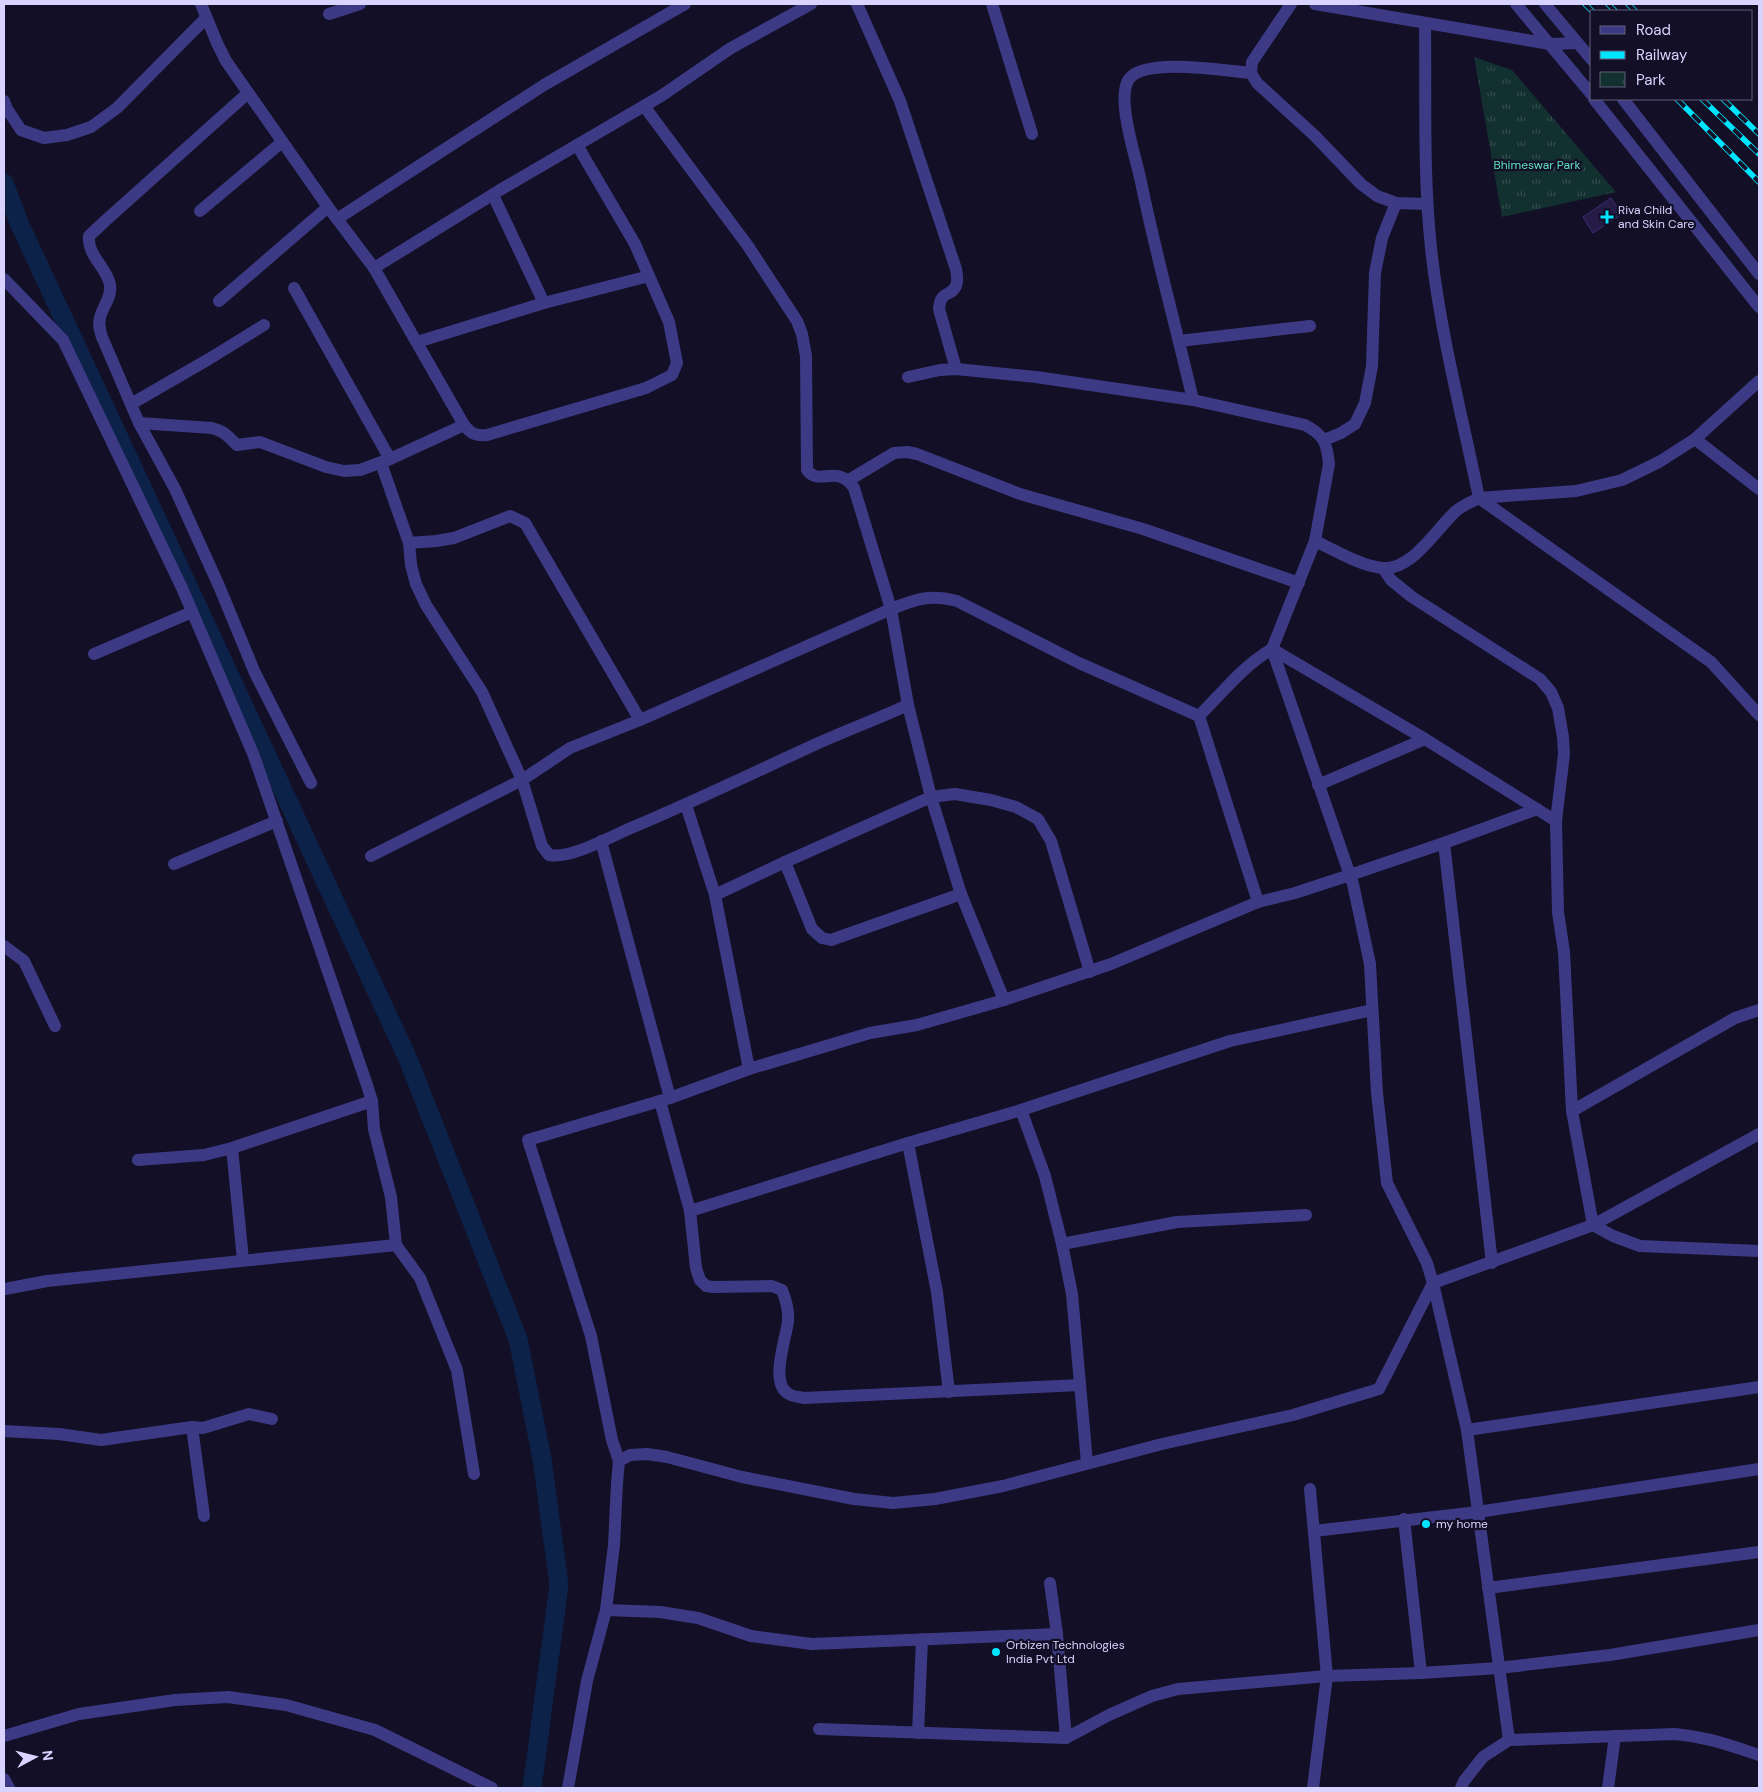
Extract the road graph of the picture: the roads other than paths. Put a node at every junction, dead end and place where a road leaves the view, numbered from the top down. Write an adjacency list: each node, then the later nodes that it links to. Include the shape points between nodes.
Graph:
1 (201, 4): 12 (street)
2 (360, 4): 11 (street)
3 (685, 4): 32 (street, via 544,84)
4 (810, 4): 23 (street, via 732,48)
5 (857, 4): 45 (street, via 900,101 956,269 956,286 944,295 939,309)
6 (992, 4): 24 (street)
7 (1291, 4): 17 (street, via 1252,62)
8 (1315, 4): 13 (street)
9 (1516, 4): 15 (street)
10 (1545, 4): 14 (street)
11 (329, 14)
12 (206, 18): 18 (street, via 226,61); 22 (street, via 117,108 92,127 44,138 21,130)
13 (1424, 23): 15 (street); 29 (street)
14 (1577, 43): 15 (street); 16 (street)
15 (1550, 44): 19 (street)
16 (1590, 58)
17 (1251, 74): 28 (street, via 1361,184 1377,196); 43 (street, via 1156,67 1142,69 1130,78 1126,89 1125,108)
18 (248, 93): 25 (street); 49 (street, via 89,236 90,249 107,276 110,290 99,326)
19 (1590, 94)
20 (1595, 100): 40 (street)
21 (1624, 100): 34 (street)
22 (4, 101)
23 (644, 106): 26 (street); 55 (street, via 748,246 797,321 806,356 807,470 816,477 835,476)
24 (1032, 134)
25 (282, 142): 30 (street); 31 (street)
26 (577, 145): 27 (street); 35 (street)
27 (493, 194): 33 (street); 39 (street)
28 (1396, 203): 29 (street); 53 (street, via 1382,238 1375,273 1372,366 1365,403 1355,424)
29 (1427, 204): 57 (street, via 1444,328)
30 (328, 207): 32 (street); 38 (street)
31 (200, 211)
32 (337, 219): 33 (street)
33 (374, 268): 44 (street)
34 (1759, 274)
35 (649, 276): 39 (street); 51 (street, via 669,322 677,363 672,375 646,388 487,435 477,436)
36 (4, 279): 63 (street, via 63,340)
37 (294, 288): 54 (street)
38 (219, 301)
39 (544, 303): 44 (street)
40 (1759, 307)
41 (264, 325): 49 (street)
42 (1310, 326): 43 (street)
43 (1179, 341): 48 (street)
44 (417, 342): 51 (street)
45 (956, 369): 46 (street); 48 (street, via 1045,378)
46 (908, 377)
47 (1759, 381): 52 (street)
48 (1193, 400): 53 (street, via 1305,425)
49 (131, 404): 50 (street)
50 (139, 423): 54 (street, via 221,430 237,445 260,442 344,471 360,470); 72 (street, via 175,489 255,673)
51 (464, 425): 54 (street)
52 (1695, 439): 56 (street); 57 (street, via 1622,480 1576,491)
53 (1324, 440): 58 (street, via 1330,464)
54 (386, 461): 59 (street)
55 (849, 480): 61 (street, via 894,453 917,454 1020,494 1143,529); 62 (street)
56 (1759, 489)
57 (1479, 498): 60 (street, via 1456,510 1419,552 1398,566); 67 (street, via 1711,662)
58 (1314, 541): 60 (street); 61 (street)
59 (409, 543): 69 (street, via 454,538 510,516 525,523); 71 (street, via 416,584 426,605 482,692)
60 (1383, 568): 78 (street, via 1391,580 1412,598 1540,679 1551,692 1558,708 1564,754)
61 (1299, 582): 64 (street)
62 (891, 608): 66 (street); 68 (street, via 920,598 940,597 957,601 1079,663); 69 (street)
63 (192, 612): 65 (street); 77 (street, via 254,756)
64 (1272, 649): 68 (street, via 1240,674); 70 (street); 73 (street)
65 (94, 654)
66 (908, 705): 74 (street); 75 (street)
67 (1759, 715)
68 (1200, 716): 87 (street)
69 (640, 720): 71 (street, via 570,748)
70 (1425, 739): 73 (street); 76 (street)
71 (522, 780): 79 (street, via 542,846 550,855 567,855); 81 (street)
72 (311, 784)
73 (1318, 785): 84 (street)
74 (931, 797): 82 (street); 85 (street); 89 (street, via 955,794 991,800 1016,807 1038,819 1051,841)
75 (686, 805): 79 (street); 86 (street)
76 (1537, 809): 78 (street); 80 (street)
77 (277, 821): 83 (street); 96 (street)
78 (1556, 821): 98 (street, via 1558,912 1564,952)
79 (601, 841): 95 (street)
80 (1444, 844): 84 (street); 110 (street)
81 (371, 856)
82 (786, 862): 85 (street, via 812,929 822,938 831,940); 86 (street)
83 (174, 864)
84 (1350, 875): 87 (street); 91 (street, via 1370,964)
85 (961, 894): 90 (street)
86 (715, 895): 94 (street)
87 (1258, 902): 89 (street)
88 (4, 946): 93 (street, via 24,961)
89 (1090, 972): 90 (street)
90 (1004, 1000): 94 (street, via 917,1025 870,1033)
91 (1372, 1010): 97 (street, via 1230,1042); 111 (street, via 1387,1183 1427,1263)
92 (1759, 1010): 98 (street, via 1735,1018)
93 (55, 1026)
94 (749, 1069): 95 (street)
95 (665, 1099): 103 (street); 120 (street, via 528,1140 590,1336 612,1440)
96 (372, 1101): 101 (street); 107 (street, via 374,1129 391,1198)
97 (1021, 1110): 100 (street); 106 (street, via 1045,1176)
98 (1572, 1111): 105 (street)
99 (1757, 1140): 105 (street)
100 (908, 1143): 103 (street); 115 (street, via 937,1292)
101 (232, 1148): 102 (street, via 204,1155); 109 (street)
102 (138, 1160)
103 (690, 1212): 115 (street, via 696,1268 706,1286 772,1286 782,1290 788,1319 778,1374 782,1387 789,1394 804,1398)
104 (1306, 1215): 106 (street, via 1177,1222)
105 (1593, 1225): 108 (street, via 1640,1246); 110 (street)
106 (1062, 1244): 113 (street, via 1072,1294)
107 (396, 1245): 109 (street); 123 (street, via 420,1278 457,1370)
108 (1759, 1251)
109 (243, 1260): 112 (street)
110 (1492, 1263): 111 (street)
111 (1433, 1284): 118 (street); 121 (street, via 1379,1389 1293,1415)
112 (4, 1288)
113 (1080, 1385): 115 (street); 121 (street)
114 (1759, 1387): 118 (street)
115 (949, 1392)
116 (272, 1419): 117 (street, via 249,1414 203,1428)
117 (192, 1427): 119 (street, via 101,1440); 126 (street)
118 (1467, 1430): 125 (street)
119 (4, 1431)
120 (620, 1461): 121 (street, via 630,1455 668,1456 742,1477 854,1499 893,1503 1003,1486); 132 (street)
121 (1086, 1463)
122 (1759, 1469): 125 (street)
123 (474, 1474)
124 (1310, 1489): 128 (street)
125 (1478, 1512): 127 (street); 131 (street)
126 (204, 1516)
127 (1404, 1519): 128 (street); 137 (street)
128 (1314, 1530): 138 (street)
129 (1759, 1552): 131 (street)
130 (1050, 1583): 134 (street)
131 (1488, 1588): 136 (street)
132 (606, 1610): 135 (street, via 688,1616 751,1636 812,1644); 149 (street, via 587,1681)
133 (1759, 1630): 136 (street, via 1610,1655)
134 (1057, 1634): 135 (street); 143 (street)
135 (922, 1640): 140 (street)
136 (1499, 1668): 137 (street); 144 (street)
137 (1421, 1674): 138 (street)
138 (1327, 1676): 143 (street, via 1178,1689 1152,1696); 150 (street)
139 (820, 1729): 140 (street)
140 (918, 1733): 143 (street)
141 (4, 1736): 148 (street, via 79,1714 175,1700 228,1697 286,1705 376,1730)
142 (1615, 1736): 144 (street); 145 (street, via 1698,1736); 152 (street)
143 (1066, 1738)
144 (1509, 1740): 151 (street, via 1483,1757)
145 (1759, 1755)
146 (4, 1779): 147 (street)
147 (9, 1788)
148 (492, 1788)
149 (568, 1788)
150 (1313, 1788)
151 (1461, 1788)
152 (1608, 1788)

